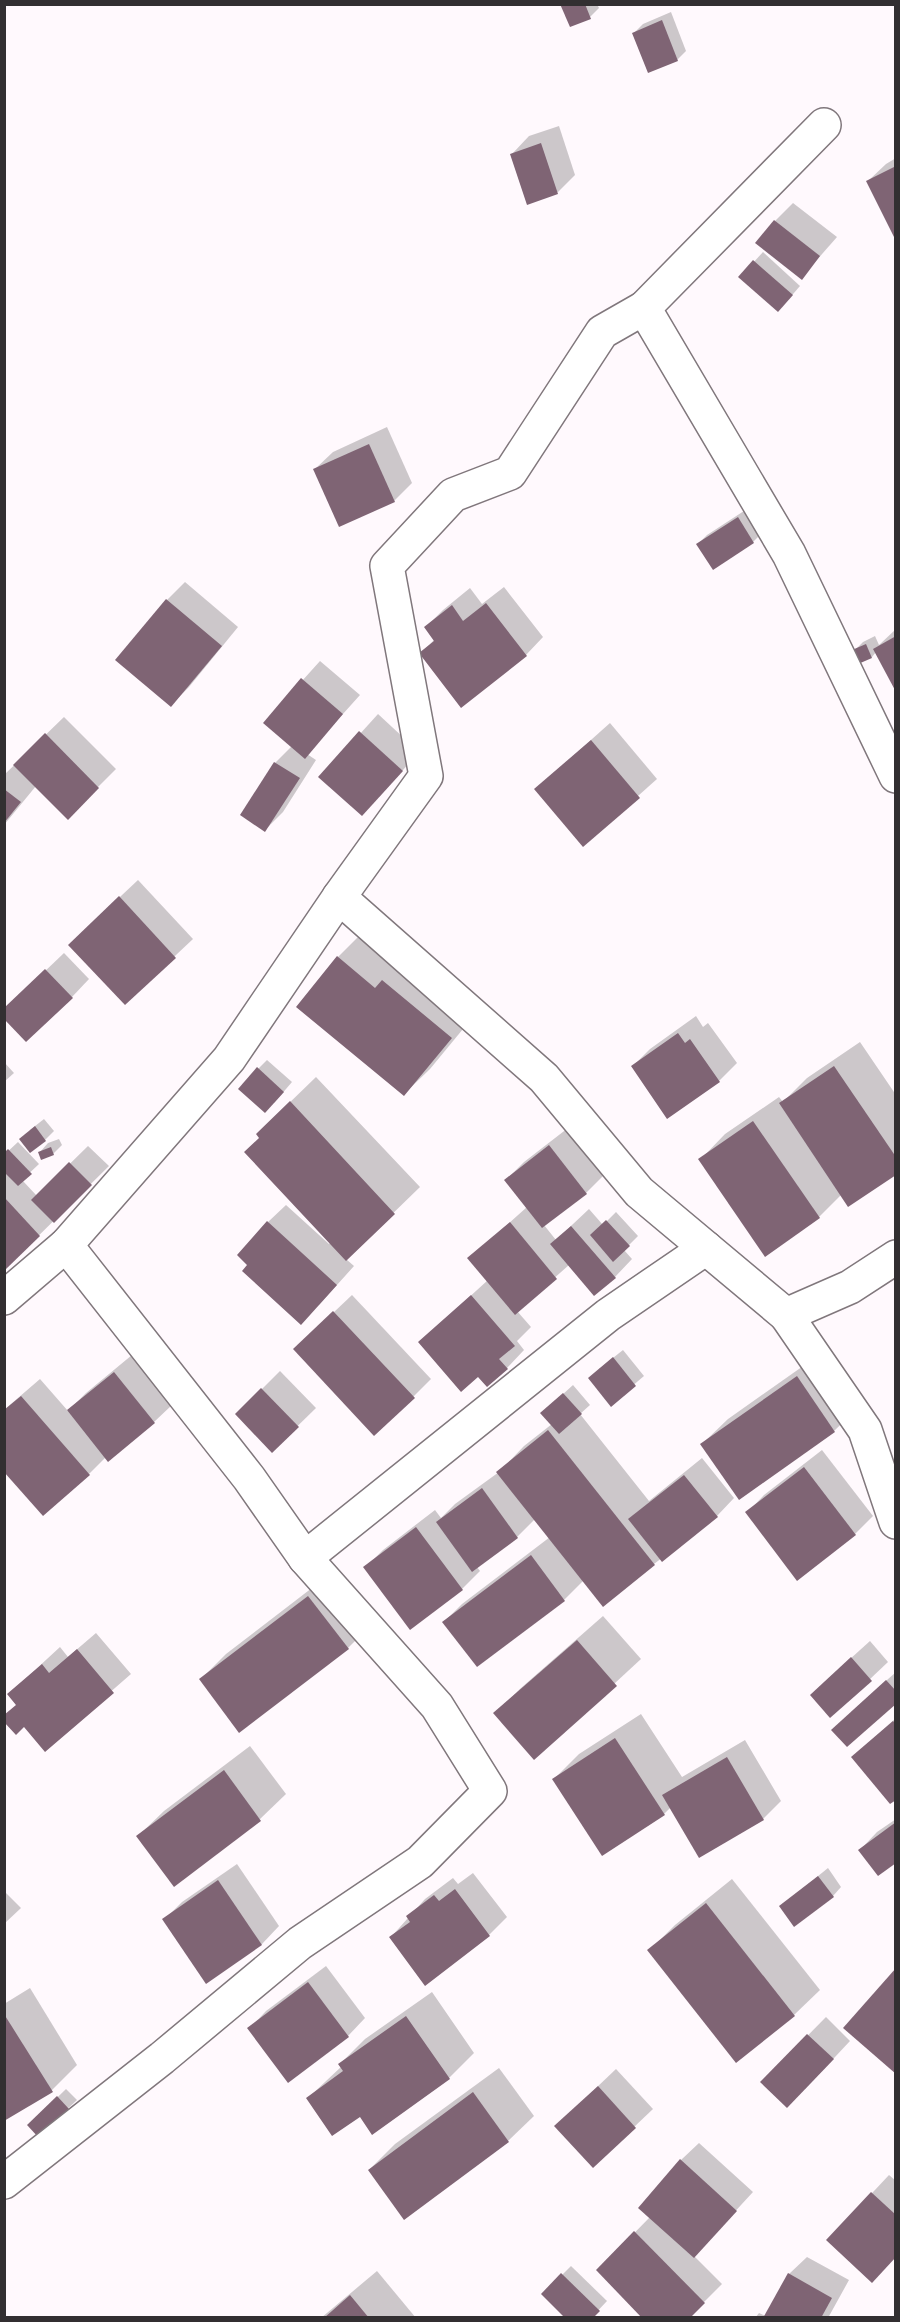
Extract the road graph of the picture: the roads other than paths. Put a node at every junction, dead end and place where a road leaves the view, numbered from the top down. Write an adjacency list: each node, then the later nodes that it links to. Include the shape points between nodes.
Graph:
1 (824, 125): 2 (street)
2 (644, 308): 3 (street, via 789,554); 4 (street, via 603,332 510,473 453,495 387,566 426,776)
3 (896, 776)
4 (339, 897): 5 (street, via 229,1059); 6 (street, via 544,1078 639,1192)
5 (66, 1245): 8 (street); 11 (street, via 249,1478)
6 (706, 1248): 9 (street); 11 (street, via 608,1315)
7 (896, 1257): 9 (street, via 850,1287)
8 (4, 1298)
9 (786, 1315): 10 (street, via 865,1430)
10 (896, 1522)
11 (305, 1558): 12 (street, via 437,1706 490,1791 420,1862 300,1944)
12 (4, 2182)

